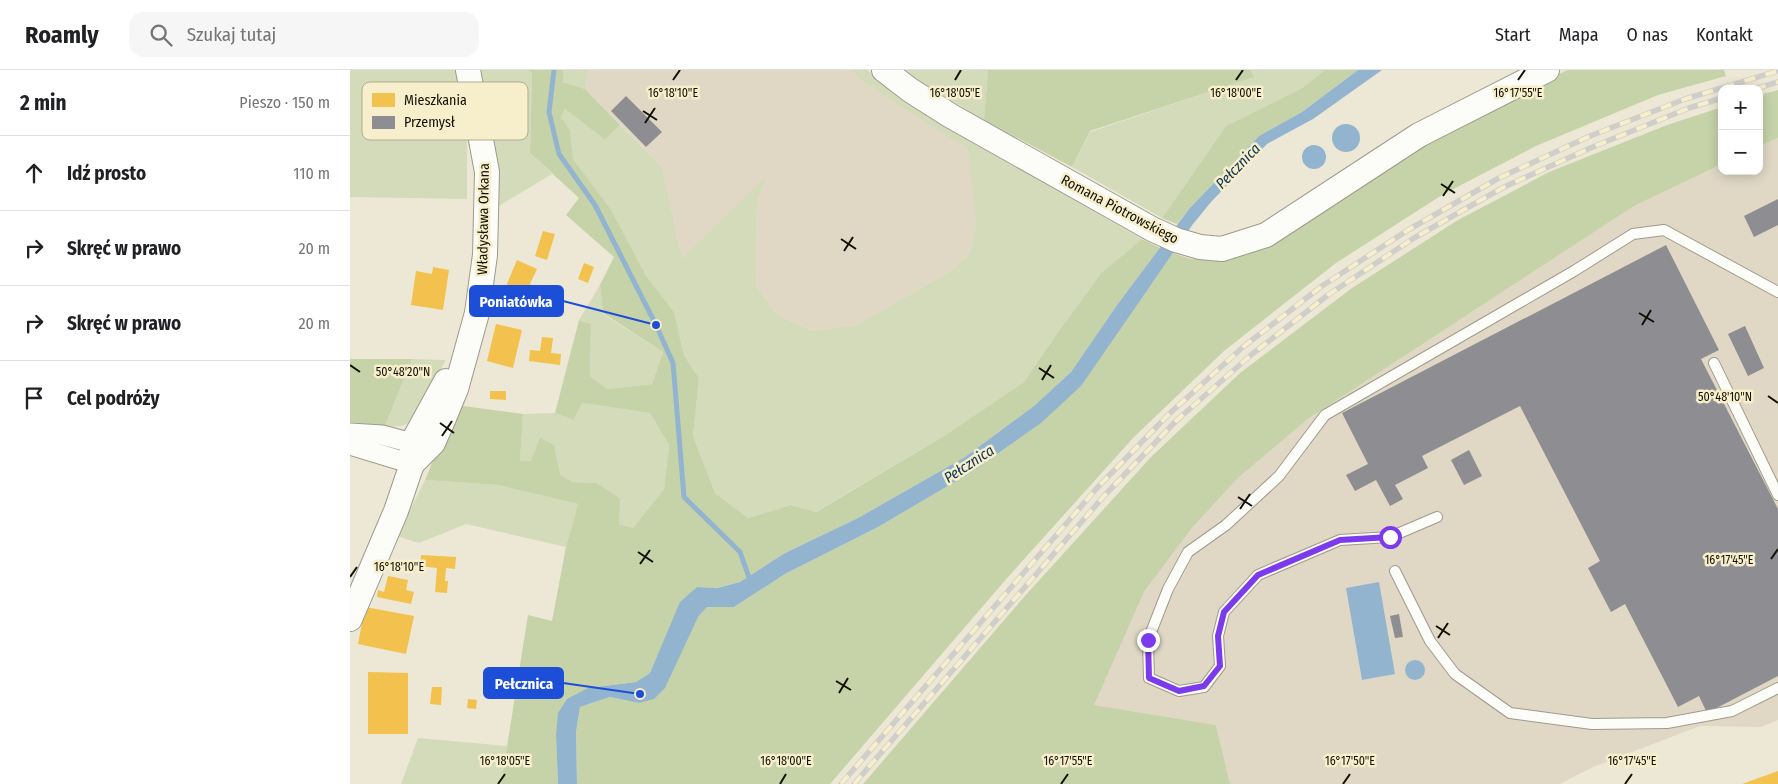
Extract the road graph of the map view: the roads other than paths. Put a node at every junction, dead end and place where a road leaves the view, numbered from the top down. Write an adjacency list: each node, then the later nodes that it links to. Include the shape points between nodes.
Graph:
1 (884, 70): 2 (street, Romana Piotrowskiego, via 951,116 1152,229 1200,247 1222,249 1266,235 1420,135)
2 (1547, 70)
3 (481, 140): 8 (street, Władysława Orkana, via 487,172 485,255 477,313 456,389 433,444)
4 (1778, 292): 10 (lane, via 1664,230 1633,234 1325,415 1279,476 1226,524 1188,552 1168,588 1148,640 1149,678 1179,691 1204,686 1220,666 1218,636 1224,612 1258,575 1340,540 1390,537)
5 (1714, 364): 9 (lane)
6 (350, 433): 8 (street, via 382,435)
7 (350, 445): 8 (street)
8 (412, 453): 12 (street, Władysława Orkana, via 390,526)
9 (1778, 495)
10 (1437, 517)
11 (1395, 571): 13 (lane, via 1430,641 1455,674 1510,713 1592,724 1667,723 1732,711)
12 (350, 619)
13 (1778, 688)

